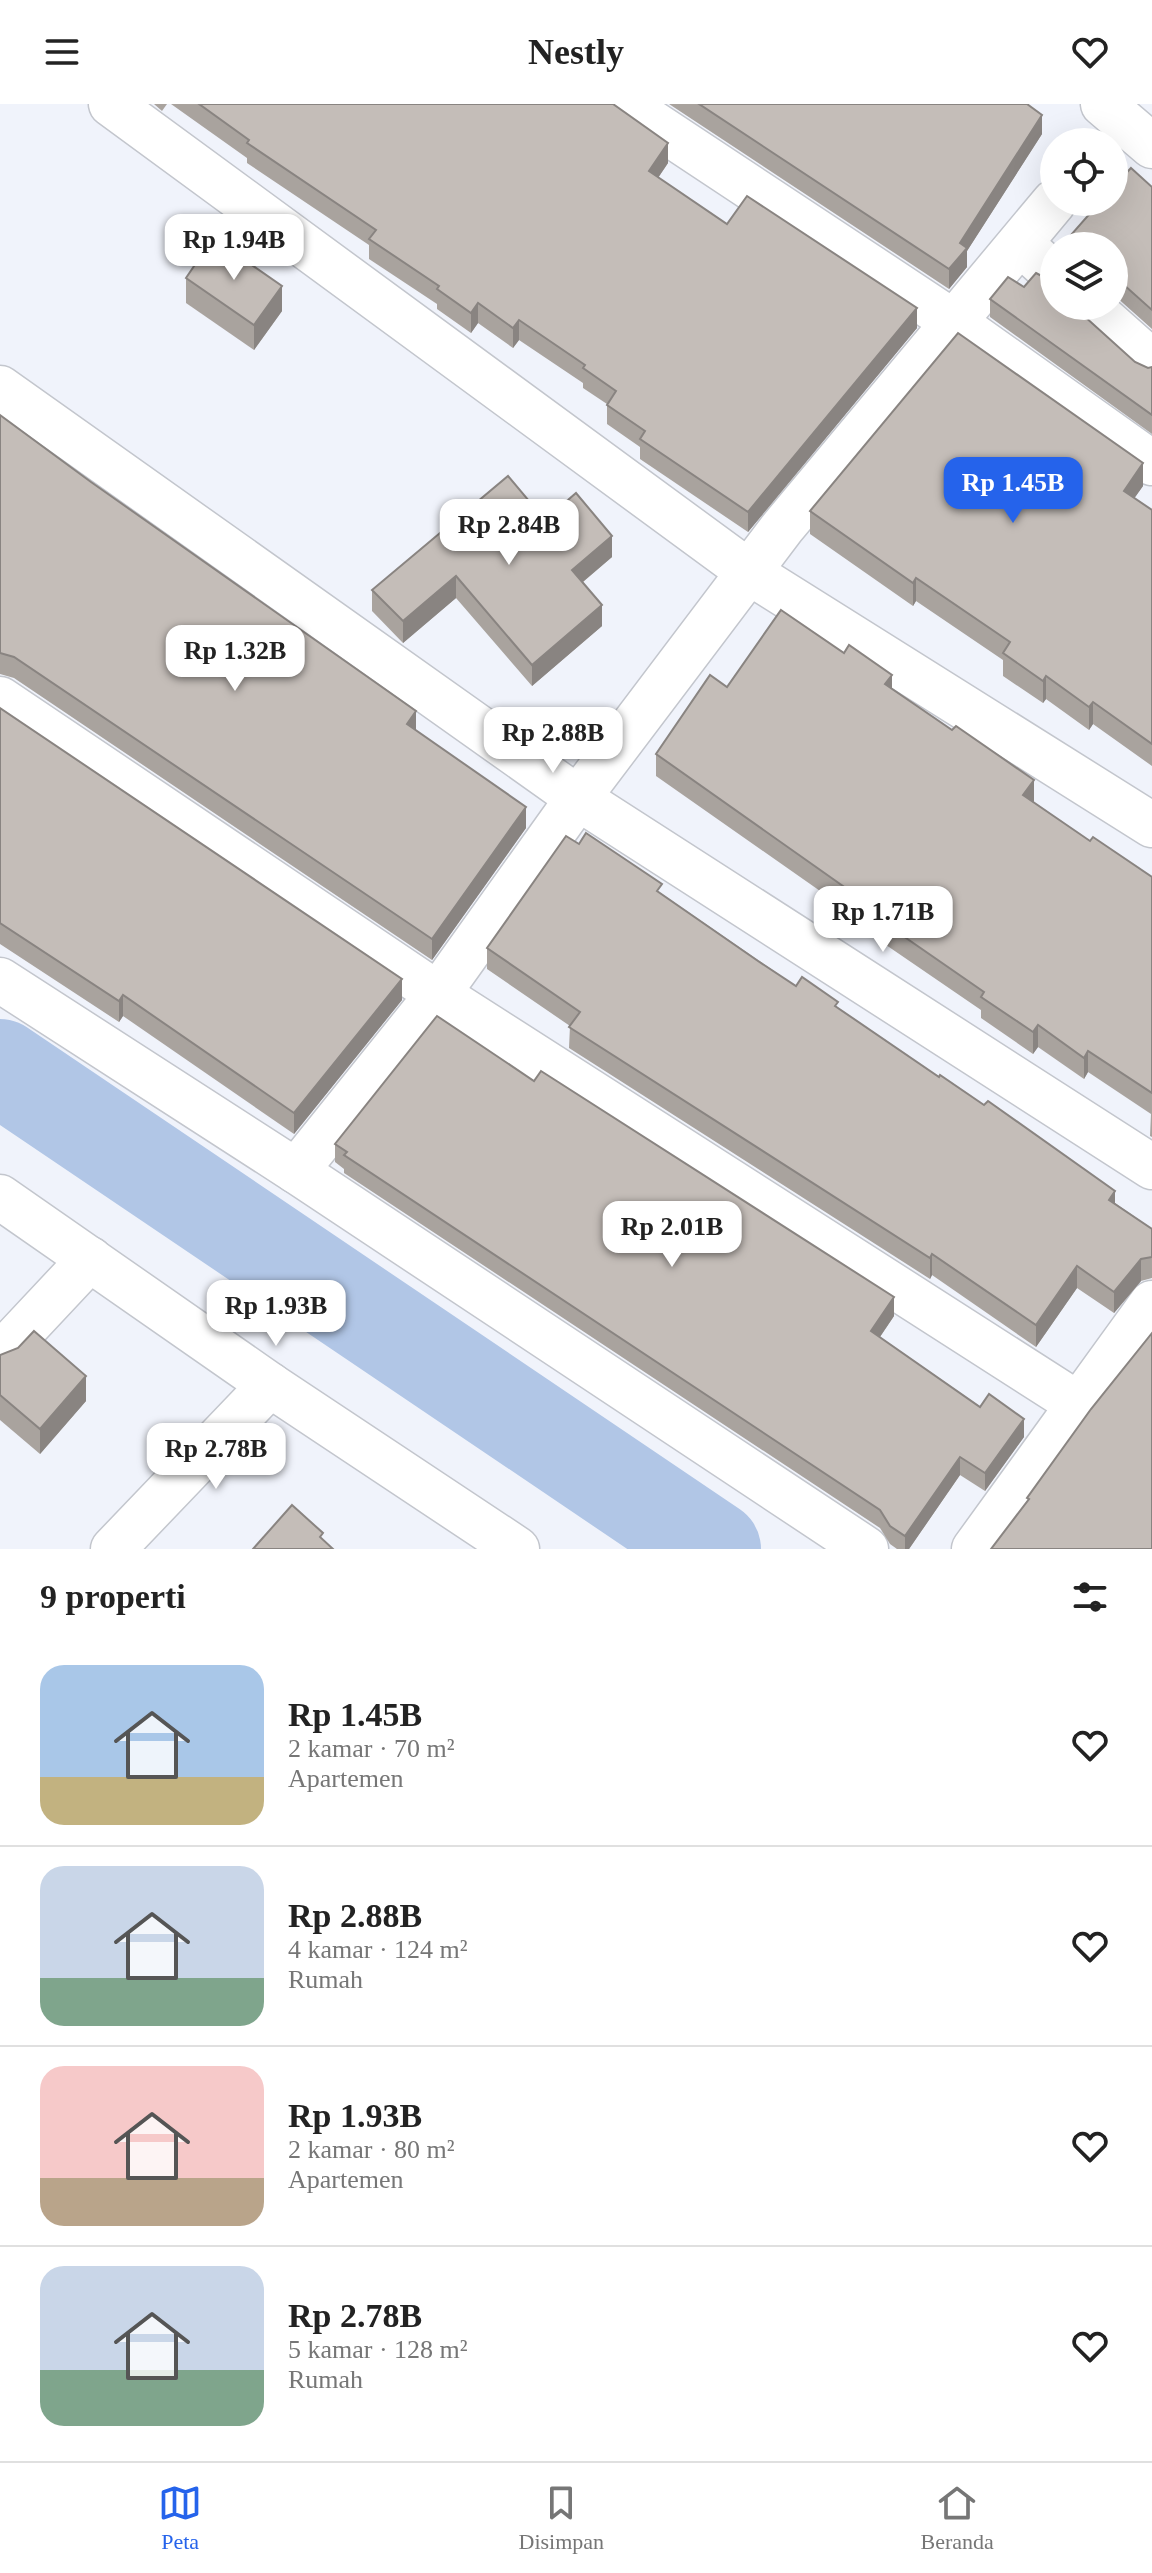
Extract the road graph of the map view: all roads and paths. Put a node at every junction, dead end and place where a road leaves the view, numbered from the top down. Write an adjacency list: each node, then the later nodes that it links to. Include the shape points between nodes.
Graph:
1 (111, 104): 11 (street)
2 (624, 104): 7 (street)
3 (1043, 216): 4 (street)
4 (1021, 244): 5 (street); 7 (street)
5 (1040, 261)
6 (1105, 320): 8 (street)
7 (955, 323): 10 (street); 11 (street)
8 (1152, 362)
9 (0, 388): 13 (street)
10 (1152, 463)
11 (749, 572): 13 (street); 14 (street)
12 (0, 699): 16 (street)
13 (578, 798): 16 (street); 17 (street)
14 (1152, 825)
15 (0, 980): 18 (street)
16 (438, 994): 18 (street); 24 (street)
17 (1152, 1167)
18 (296, 1171): 27 (street)
19 (0, 1197): 20 (street)
20 (90, 1259): 22 (street); 23 (street)
21 (1152, 1303): 24 (street)
22 (0, 1355)
23 (270, 1385): 25 (street); 26 (street)
24 (1078, 1404): 28 (street)
25 (510, 1547)
26 (113, 1549)
27 (866, 1549)
28 (974, 1549)

